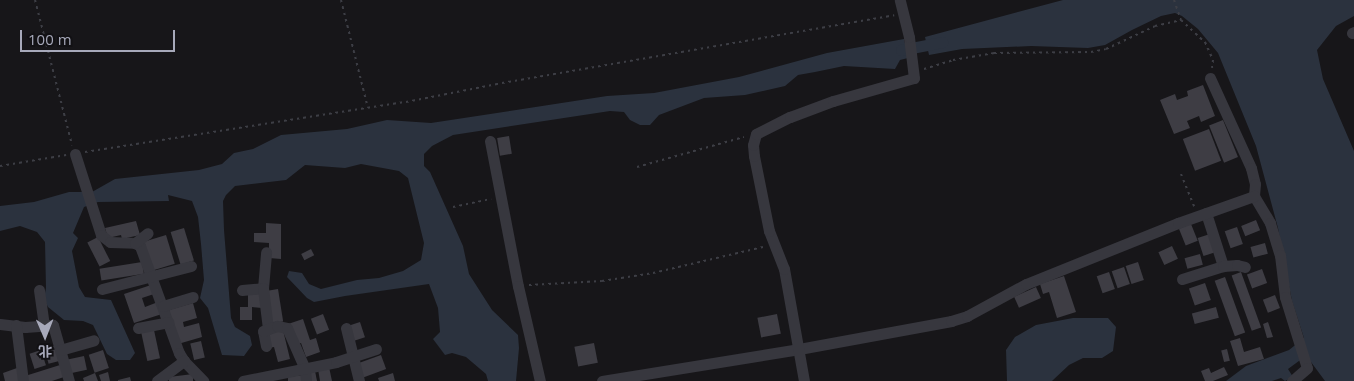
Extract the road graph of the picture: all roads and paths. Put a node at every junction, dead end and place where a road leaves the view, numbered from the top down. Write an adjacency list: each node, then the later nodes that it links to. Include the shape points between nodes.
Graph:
1 (35, 0): 12 (path)
2 (341, 0): 9 (path)
3 (900, 0): 5 (street)
4 (1174, 0): 6 (path)
5 (904, 14): 7 (street); 9 (path)
6 (1181, 20): 7 (path, via 1155,26 1106,49 1091,52 994,53); 8 (path, via 1205,42 1213,60)
7 (914, 66): 10 (street, via 914,78 848,96 760,129)
8 (1210, 78): 16 (street, via 1251,168)
9 (368, 108): 12 (path)
10 (756, 134): 14 (path); 22 (street, via 754,156)
11 (490, 141): 17 (street)
12 (75, 154): 13 (path); 21 (street, via 105,239)
13 (0, 166)
14 (637, 167)
15 (1181, 174): 19 (path)
16 (1254, 196): 19 (street); 60 (street, via 1270,223 1285,297 1306,360 1307,368)
17 (501, 197): 18 (path); 29 (street)
18 (453, 207)
19 (1202, 215): 25 (street); 46 (street, via 1026,284 967,316)
20 (148, 232): 21 (street)
21 (135, 243): 27 (street, via 144,251)
22 (773, 245): 29 (path, via 636,276); 46 (street, via 784,269)
23 (266, 252): 30 (street)
24 (192, 266): 27 (street)
25 (1223, 266): 26 (street); 28 (street)
26 (1244, 267)
27 (152, 276): 31 (street); 35 (street)
28 (1182, 279)
29 (518, 286): 57 (street)
30 (263, 288): 33 (street); 42 (street)
31 (102, 289)
32 (39, 290): 39 (street)
33 (242, 290)
34 (194, 297): 35 (street)
35 (163, 306): 36 (street)
36 (168, 322): 40 (street); 49 (street)
37 (0, 324): 38 (street)
38 (16, 325): 39 (street); 51 (street)
39 (44, 326): 47 (street, via 53,325)
40 (138, 328)
41 (346, 328): 48 (street)
42 (268, 329): 44 (street, via 262,331); 50 (street, via 277,326 287,328)
43 (94, 340): 47 (street)
44 (266, 346)
45 (376, 349): 48 (street)
46 (799, 349): 58 (street); 59 (street)
47 (60, 350): 52 (street)
48 (352, 357): 50 (street); 56 (street)
49 (184, 361): 53 (street); 54 (street)
50 (306, 375): 55 (street)
51 (23, 381)
52 (69, 381)
53 (157, 381)
54 (203, 381)
55 (243, 381)
56 (359, 381)
57 (540, 381)
58 (602, 381)
59 (804, 381)
60 (1292, 381)

